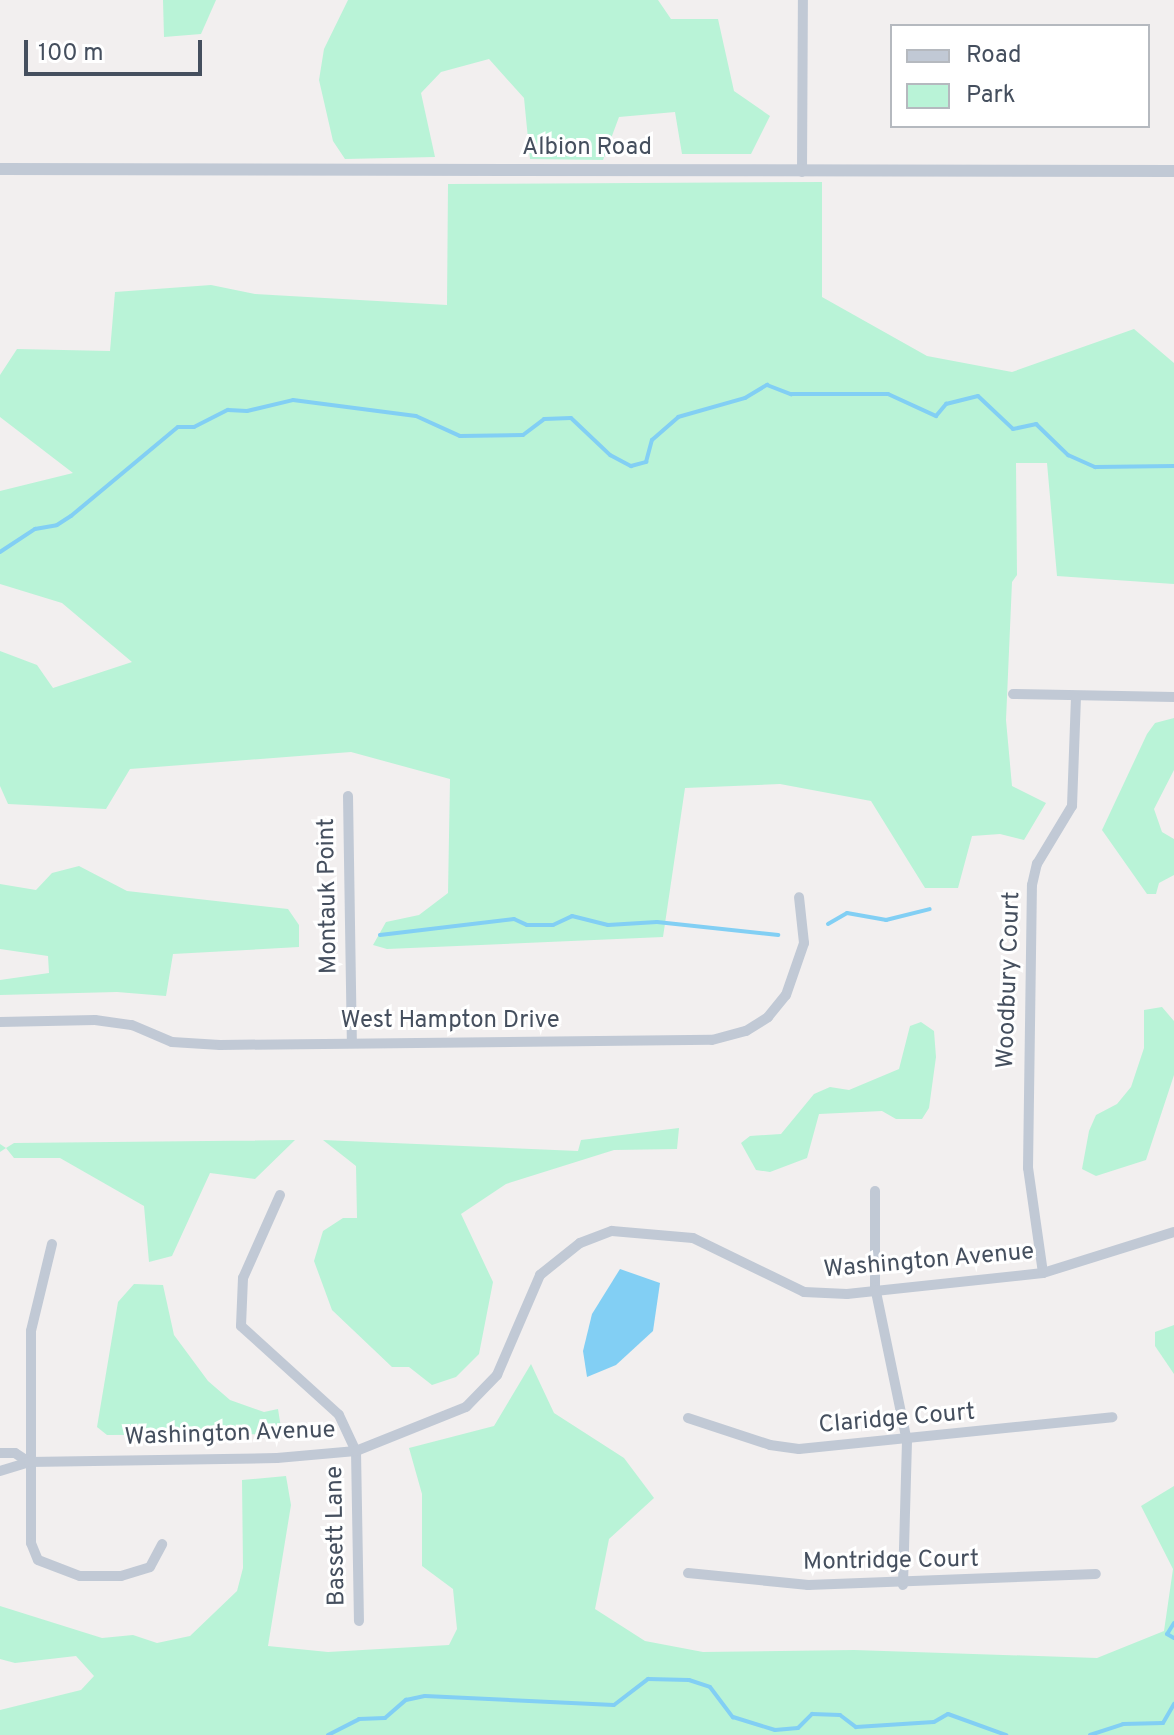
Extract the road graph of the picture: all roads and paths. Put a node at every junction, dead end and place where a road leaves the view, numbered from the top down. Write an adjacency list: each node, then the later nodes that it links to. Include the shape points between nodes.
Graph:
1 (803, 0): 4 (street)
2 (0, 169): 4 (street, Albion Road)
3 (1174, 171): 4 (street, Albion Road)
4 (802, 172)
5 (1013, 694): 7 (street)
6 (1174, 697): 7 (street)
7 (1076, 698): 16 (street, Woodbury Court, via 1072,806 1037,864 1032,885 1028,1168)
8 (348, 796): 11 (street, Montauk Point)
9 (799, 897): 11 (street, West Hampton Drive, via 804,943 786,995 768,1017 746,1031 712,1040)
10 (0, 1022): 11 (street, West Hampton Drive, via 95,1020 132,1025 172,1042 220,1045)
11 (352, 1043)
12 (875, 1191): 17 (street)
13 (280, 1195): 21 (street, via 243,1278 241,1326 339,1415)
14 (1174, 1232): 16 (street, Washington Avenue)
15 (52, 1244): 23 (street, via 31,1331)
16 (1043, 1273): 17 (street, Washington Avenue)
17 (875, 1287): 20 (street); 21 (street, Washington Avenue, via 847,1294 804,1292 693,1238 612,1231 580,1243 540,1275 497,1375 466,1407)
18 (1112, 1417): 20 (street, Claridge Court)
19 (688, 1418): 20 (street, Claridge Court, via 799,1449)
20 (907, 1441): 28 (street)
21 (356, 1451): 23 (street, Washington Avenue, via 277,1458); 29 (street, Bassett Lane)
22 (0, 1453): 23 (street, Washington Avenue, via 15,1453)
23 (29, 1462): 24 (street, Washington Avenue); 25 (street, via 31,1543 38,1560 80,1576 121,1576 150,1567)
24 (0, 1471)
25 (162, 1544)
26 (688, 1573): 28 (street, Montridge Court, via 808,1585)
27 (1096, 1574): 28 (street, Montridge Court)
28 (903, 1585)
29 (359, 1621)

